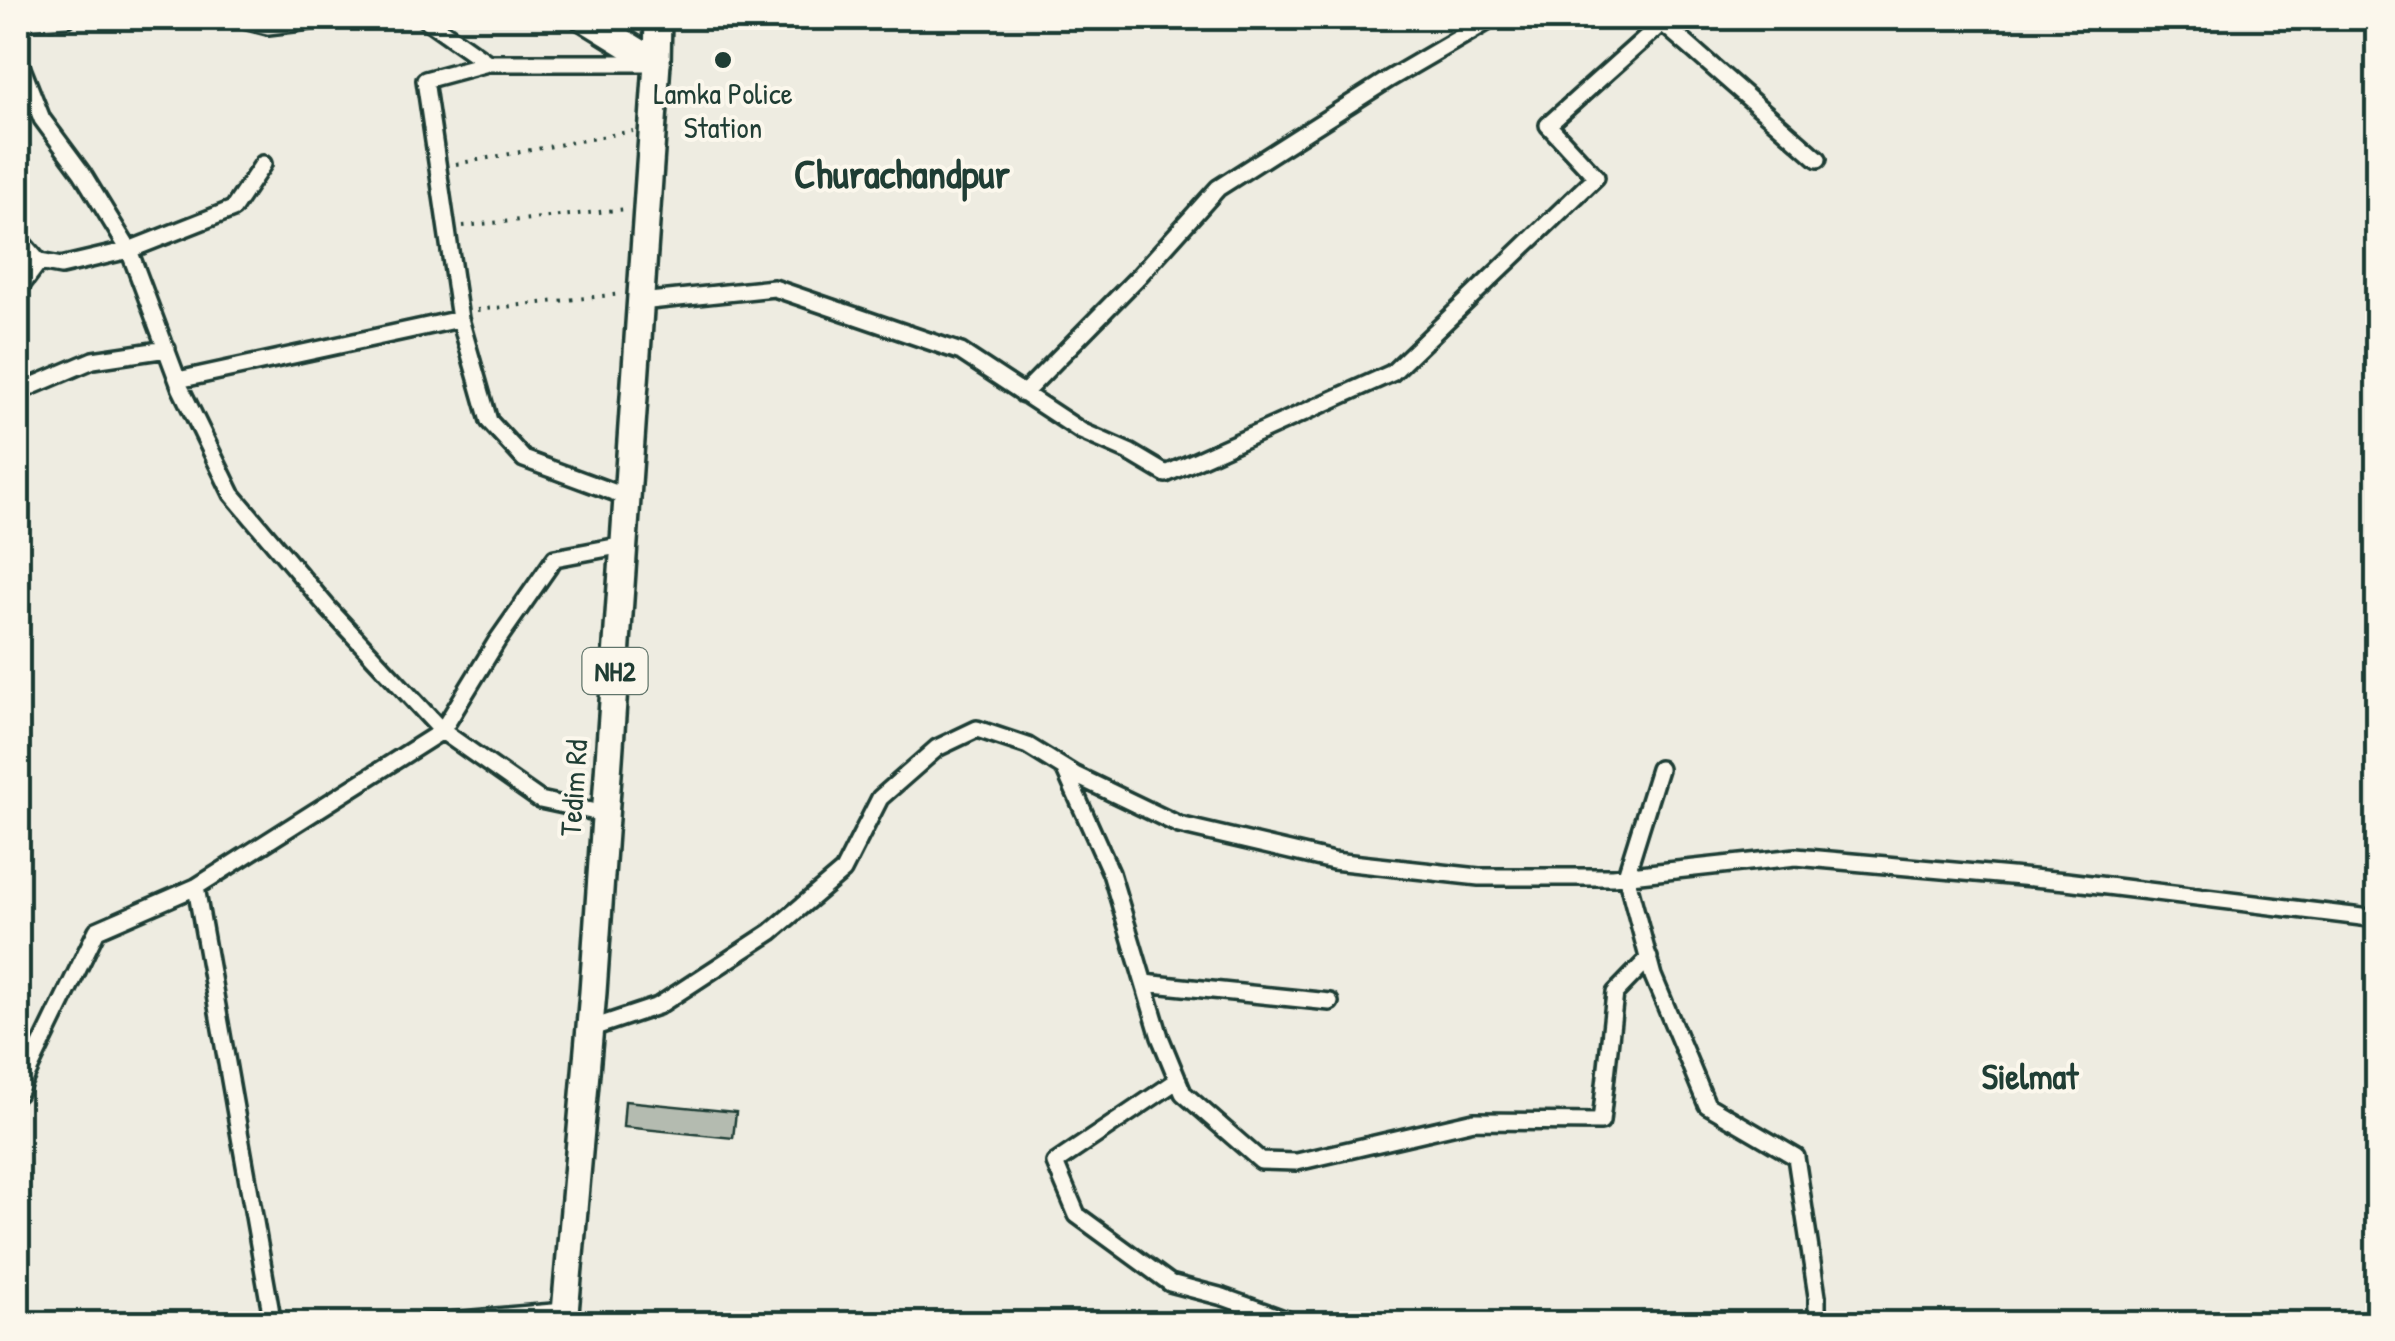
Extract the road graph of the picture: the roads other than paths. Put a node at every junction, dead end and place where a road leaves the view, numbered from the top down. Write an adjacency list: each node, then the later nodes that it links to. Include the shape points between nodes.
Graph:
1 (67, 18): 9 (street)
2 (236, 18): 3 (street, via 268,26)
3 (336, 18)
4 (424, 18): 12 (street)
5 (584, 18): 11 (main road)
6 (658, 18): 11 (main road, Tedim Rd / NH2)
7 (1494, 18): 24 (street, via 1218,188)
8 (1660, 20): 13 (street); 24 (street, via 1548,125 1596,178 1392,373 1166,474)
9 (18, 21)
10 (18, 58): 16 (street, via 42,119)
11 (657, 63): 12 (street); 19 (main road, Tedim Rd / NH2)
12 (488, 64): 20 (street, via 425,80)
13 (1818, 159)
14 (264, 164): 16 (street, via 233,209)
15 (18, 238): 17 (street)
16 (129, 250): 17 (street, via 61,266); 21 (street)
17 (39, 262): 18 (street)
18 (18, 290)
19 (641, 297): 24 (street, via 774,288 961,352); 25 (main road, Tedim Rd / NH2)
20 (460, 315): 22 (street); 25 (street, via 490,421 524,458)
21 (167, 349): 22 (street); 23 (street, via 93,360)
22 (178, 380): 27 (street, via 232,494)
23 (18, 392)
24 (1023, 394)
25 (627, 497): 26 (main road, Tedim Rd / NH2)
26 (624, 545): 27 (street, via 554,558); 30 (main road, Tedim Rd / NH2)
27 (442, 731): 30 (street, via 540,800); 32 (street)
28 (1064, 768): 31 (street, via 1180,824 1333,861 1479,876); 35 (street, via 1111,872); 37 (street, via 1028,746 976,729 936,748 880,798 844,871 771,932 658,1006)
29 (1658, 769): 31 (street)
30 (605, 814): 37 (main road, Tedim Rd / NH2)
31 (1626, 876): 33 (street, via 1796,857 2066,880); 34 (street)
32 (196, 887): 39 (street, via 96,930); 41 (street)
33 (2378, 919)
34 (1648, 958): 38 (street, via 1614,993 1602,1122 1474,1121 1297,1162 1261,1161 1183,1092); 44 (street, via 1707,1105 1796,1158)
35 (1144, 983): 36 (street); 38 (street)
36 (1330, 1002)
37 (589, 1028): 40 (main road, Tedim Rd / NH2)
38 (1178, 1080): 43 (street, via 1054,1163 1077,1215 1170,1283)
39 (18, 1092)
40 (564, 1317): 42 (street)
41 (273, 1324)
42 (416, 1324)
43 (1290, 1324)
44 (1817, 1324)

